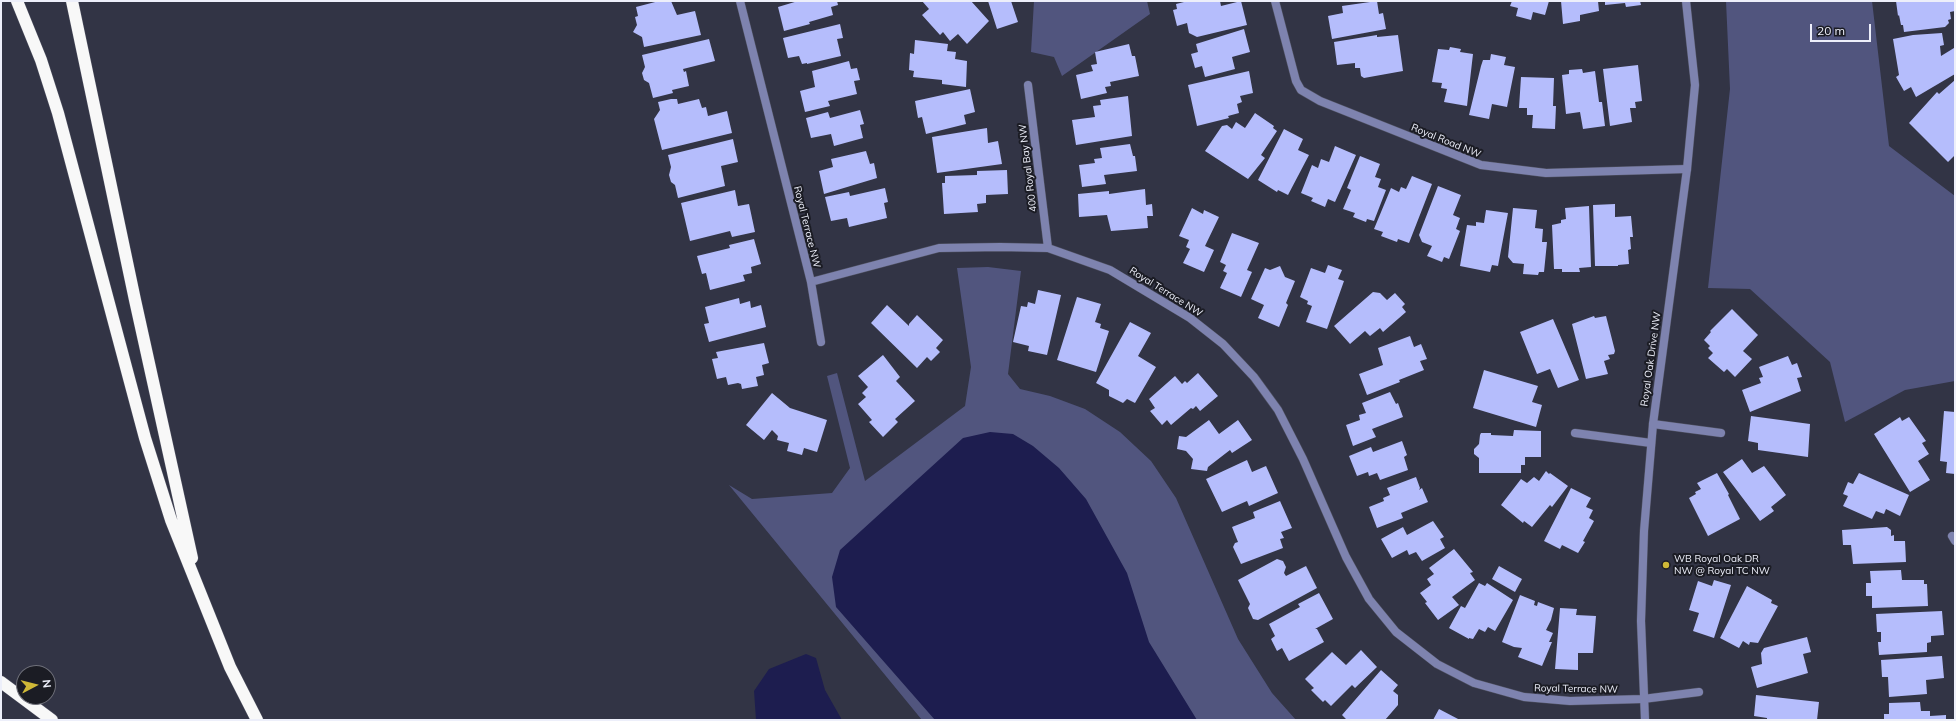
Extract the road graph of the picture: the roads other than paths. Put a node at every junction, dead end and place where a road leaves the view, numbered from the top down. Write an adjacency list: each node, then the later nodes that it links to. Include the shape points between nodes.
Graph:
1 (17, 1): 15 (highway, via 41,60 58,113 152,460 171,520)
2 (72, 1): 15 (highway)
3 (740, 1): 9 (street, Royal Terrace NW)
4 (1275, 1): 7 (street, Royal Road NW, via 1296,81 1301,90 1320,101 1481,165 1546,173)
5 (1686, 1): 7 (street, Royal Oak Drive NW, via 1694,84)
6 (1028, 85): 8 (street, 400 Royal Bay NW)
7 (1687, 169): 11 (street, Royal Oak Drive NW)
8 (1048, 248): 9 (street, Royal Terrace NW, via 940,248); 18 (street, Royal Terrace NW, via 1110,270 1155,295 1223,344 1254,377 1278,410 1303,459 1346,557 1369,599 1396,632 1437,664 1474,683 1524,697 1570,701)
9 (811, 282): 10 (street)
10 (821, 342)
11 (1653, 424): 13 (street); 14 (street, Royal Oak Drive NW)
12 (1575, 433): 14 (street)
13 (1721, 433)
14 (1651, 443): 18 (street, Royal Oak Drive NW, via 1644,531 1641,621)
15 (199, 590): 20 (highway, via 230,667)
16 (1, 682): 19 (highway)
17 (1700, 692): 18 (street, Royal Terrace NW)
18 (1643, 699): 21 (street, Royal Oak Drive NW)
19 (52, 720)
20 (257, 720)
21 (1645, 720)

